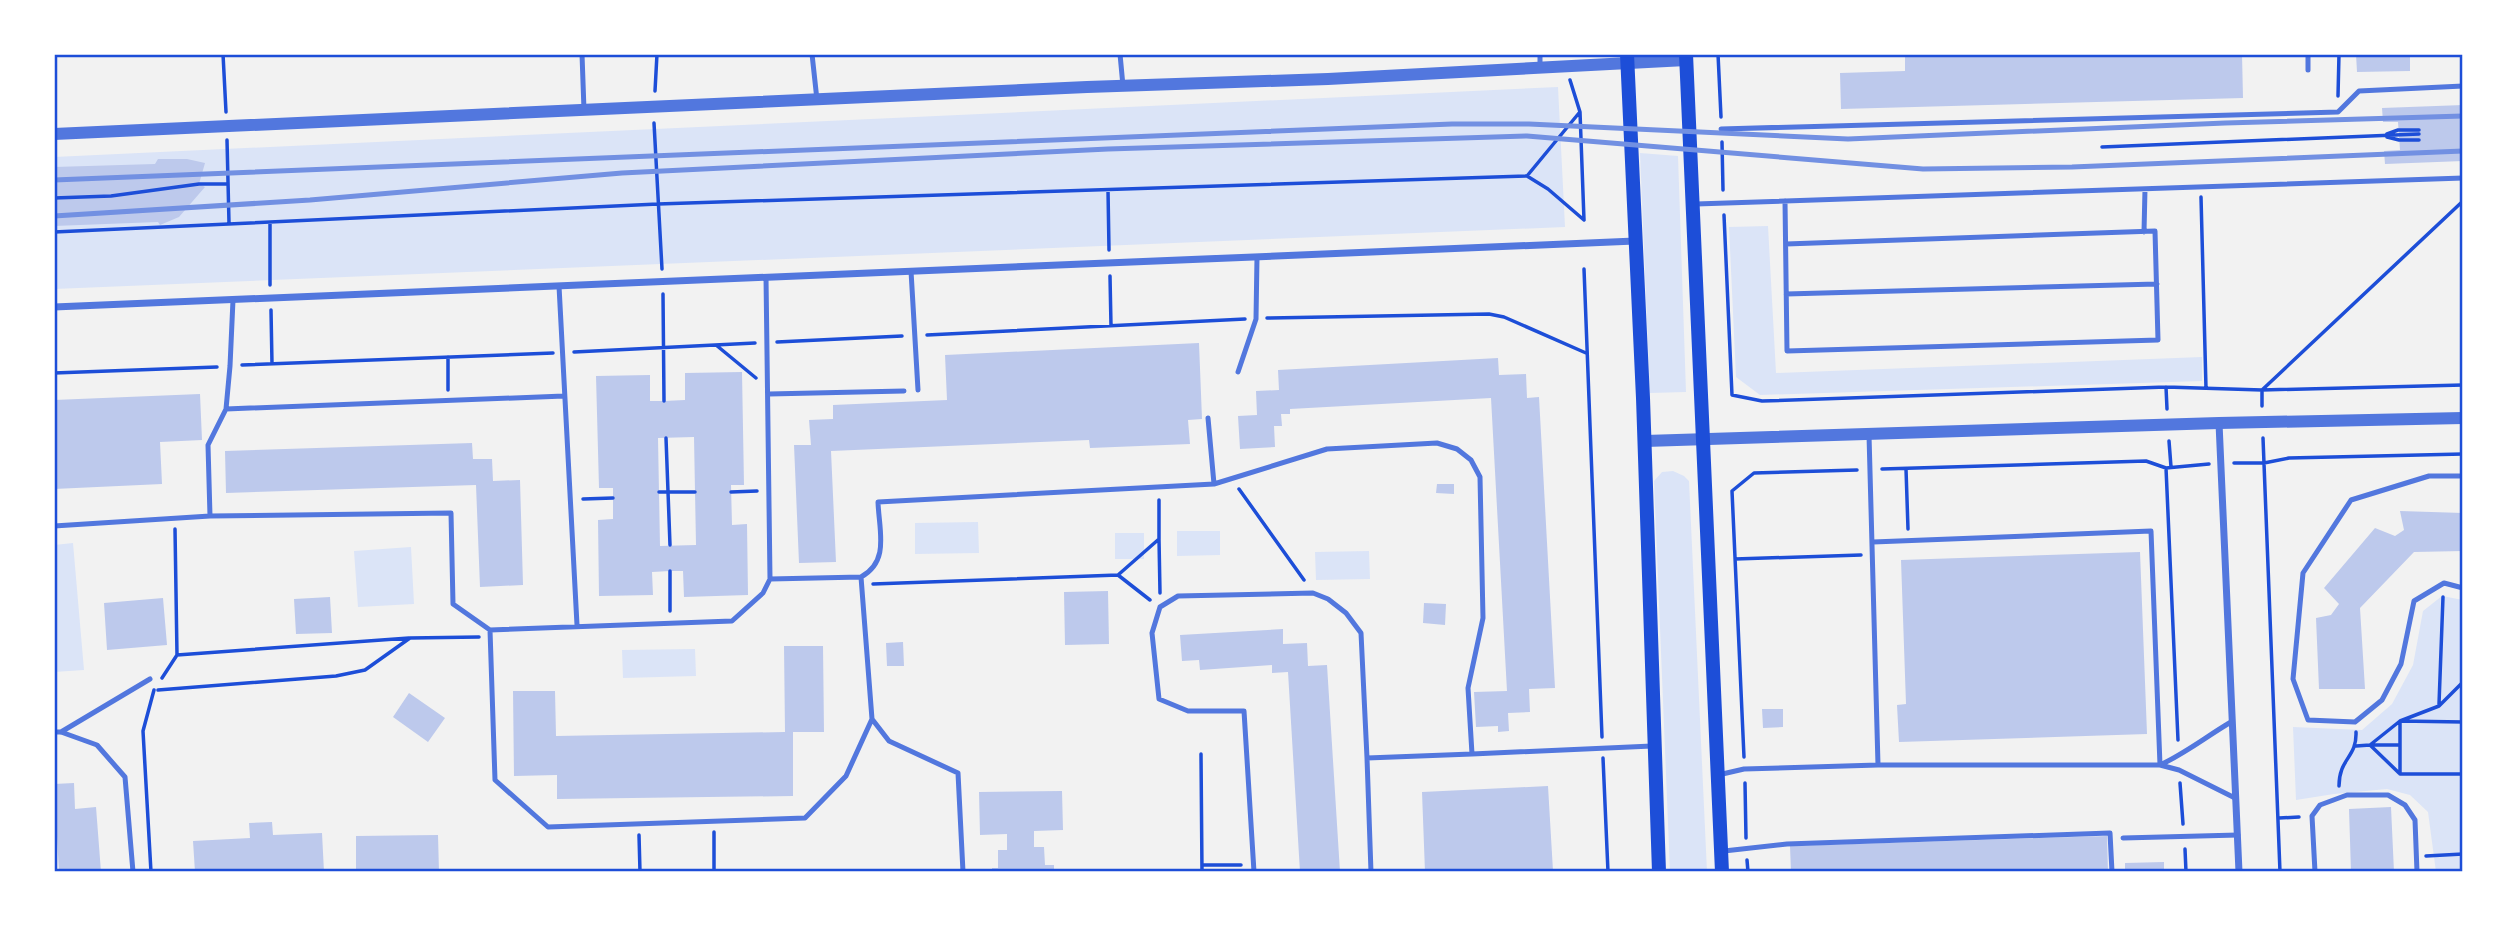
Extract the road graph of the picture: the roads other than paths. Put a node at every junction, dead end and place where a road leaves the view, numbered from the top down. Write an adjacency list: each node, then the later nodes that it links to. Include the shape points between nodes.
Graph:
1 (582, 54): 12 (lane)
2 (812, 54): 11 (lane)
3 (1120, 54): 9 (lane)
4 (2308, 54): 8 (lane)
5 (1686, 57): 6 (street); 18 (main road)
6 (1627, 59): 7 (street); 20 (main road)
7 (1540, 61): 9 (street, via 1328,79)
8 (2308, 70)
9 (1123, 86): 11 (street)
10 (2463, 86): 13 (lane, via 2359,91 2338,112)
11 (817, 100): 12 (street)
12 (584, 110): 14 (street)
13 (1721, 129)
14 (54, 134)
15 (2463, 178): 16 (lane)
16 (2145, 189): 17 (lane); 19 (lane)
17 (1785, 201): 18 (lane); 21 (lane)
18 (1692, 204): 40 (main road)
19 (2144, 232): 21 (lane); 25 (lane, via 2155,231)
20 (1635, 241): 22 (street); 41 (main road)
21 (1786, 244): 27 (lane)
22 (1257, 257): 23 (street); 30 (lane, via 1256,318)
23 (911, 271): 24 (street); 31 (lane)
24 (766, 277): 26 (street); 32 (lane)
25 (2157, 284): 27 (lane); 27 (lane, via 2158,340 1787,351)
26 (559, 286): 28 (street); 34 (lane)
27 (1786, 294)
28 (233, 300): 29 (street); 35 (lane)
29 (54, 307)
30 (1238, 372)
31 (918, 390)
32 (769, 391): 33 (lane); 47 (lane)
33 (904, 391)
34 (564, 396): 35 (lane); 50 (lane)
35 (226, 410): 44 (lane, via 208,445)
36 (1208, 418): 43 (lane)
37 (2463, 418): 38 (street)
38 (2219, 423): 39 (street); 54 (street)
39 (1869, 434): 40 (street); 46 (lane)
40 (1703, 439): 41 (street); 61 (main road)
41 (1645, 441): 56 (main road)
42 (2463, 476): 49 (lane, via 2429,476 2351,500 2303,573 2293,679 2308,720 2356,722 2382,700 2402,664 2414,601 2444,583)
43 (1213, 484): 48 (lane, via 878,502 881,557); 57 (lane, via 1327,449 1437,443 1457,449 1471,460 1480,477 1483,618 1468,688)
44 (210, 516): 45 (lane); 51 (lane, via 451,513 453,604)
45 (54, 526)
46 (1873, 542): 59 (lane); 60 (lane, via 2151,531)
47 (770, 579): 48 (lane); 50 (lane, via 763,593 732,621)
48 (861, 581): 53 (lane)
49 (2463, 588)
50 (577, 625): 51 (lane)
51 (490, 633): 53 (lane, via 495,780 548,827 805,818 846,776)
52 (150, 679): 55 (lane)
53 (872, 719): 68 (lane, via 889,741 958,773)
54 (2231, 722): 60 (lane); 62 (street)
55 (58, 732): 67 (lane, via 97,745 125,777)
56 (1655, 746): 57 (lane); 70 (main road)
57 (1472, 754): 58 (lane)
58 (1367, 758): 66 (lane, via 1361,633 1328,599 1313,593 1178,596 1160,607 1152,633 1159,699 1188,711 1244,711); 69 (lane)
59 (1878, 765): 60 (lane); 61 (lane, via 1744,769)
60 (2161, 765): 62 (lane)
61 (1718, 775): 65 (main road)
62 (2235, 798): 63 (street)
63 (2238, 835): 64 (lane); 73 (street)
64 (2123, 838)
65 (1721, 851): 71 (main road); 72 (lane, via 1787,844 2110,832)
66 (1253, 868)
67 (133, 872)
68 (963, 872)
69 (1371, 872)
70 (1659, 872)
71 (1722, 872)
72 (2112, 872)
73 (2239, 872)
74 (2315, 872): 75 (lane, via 2312,816 2320,805 2347,796 2388,795 2405,805 2415,820)
75 (2417, 872)

